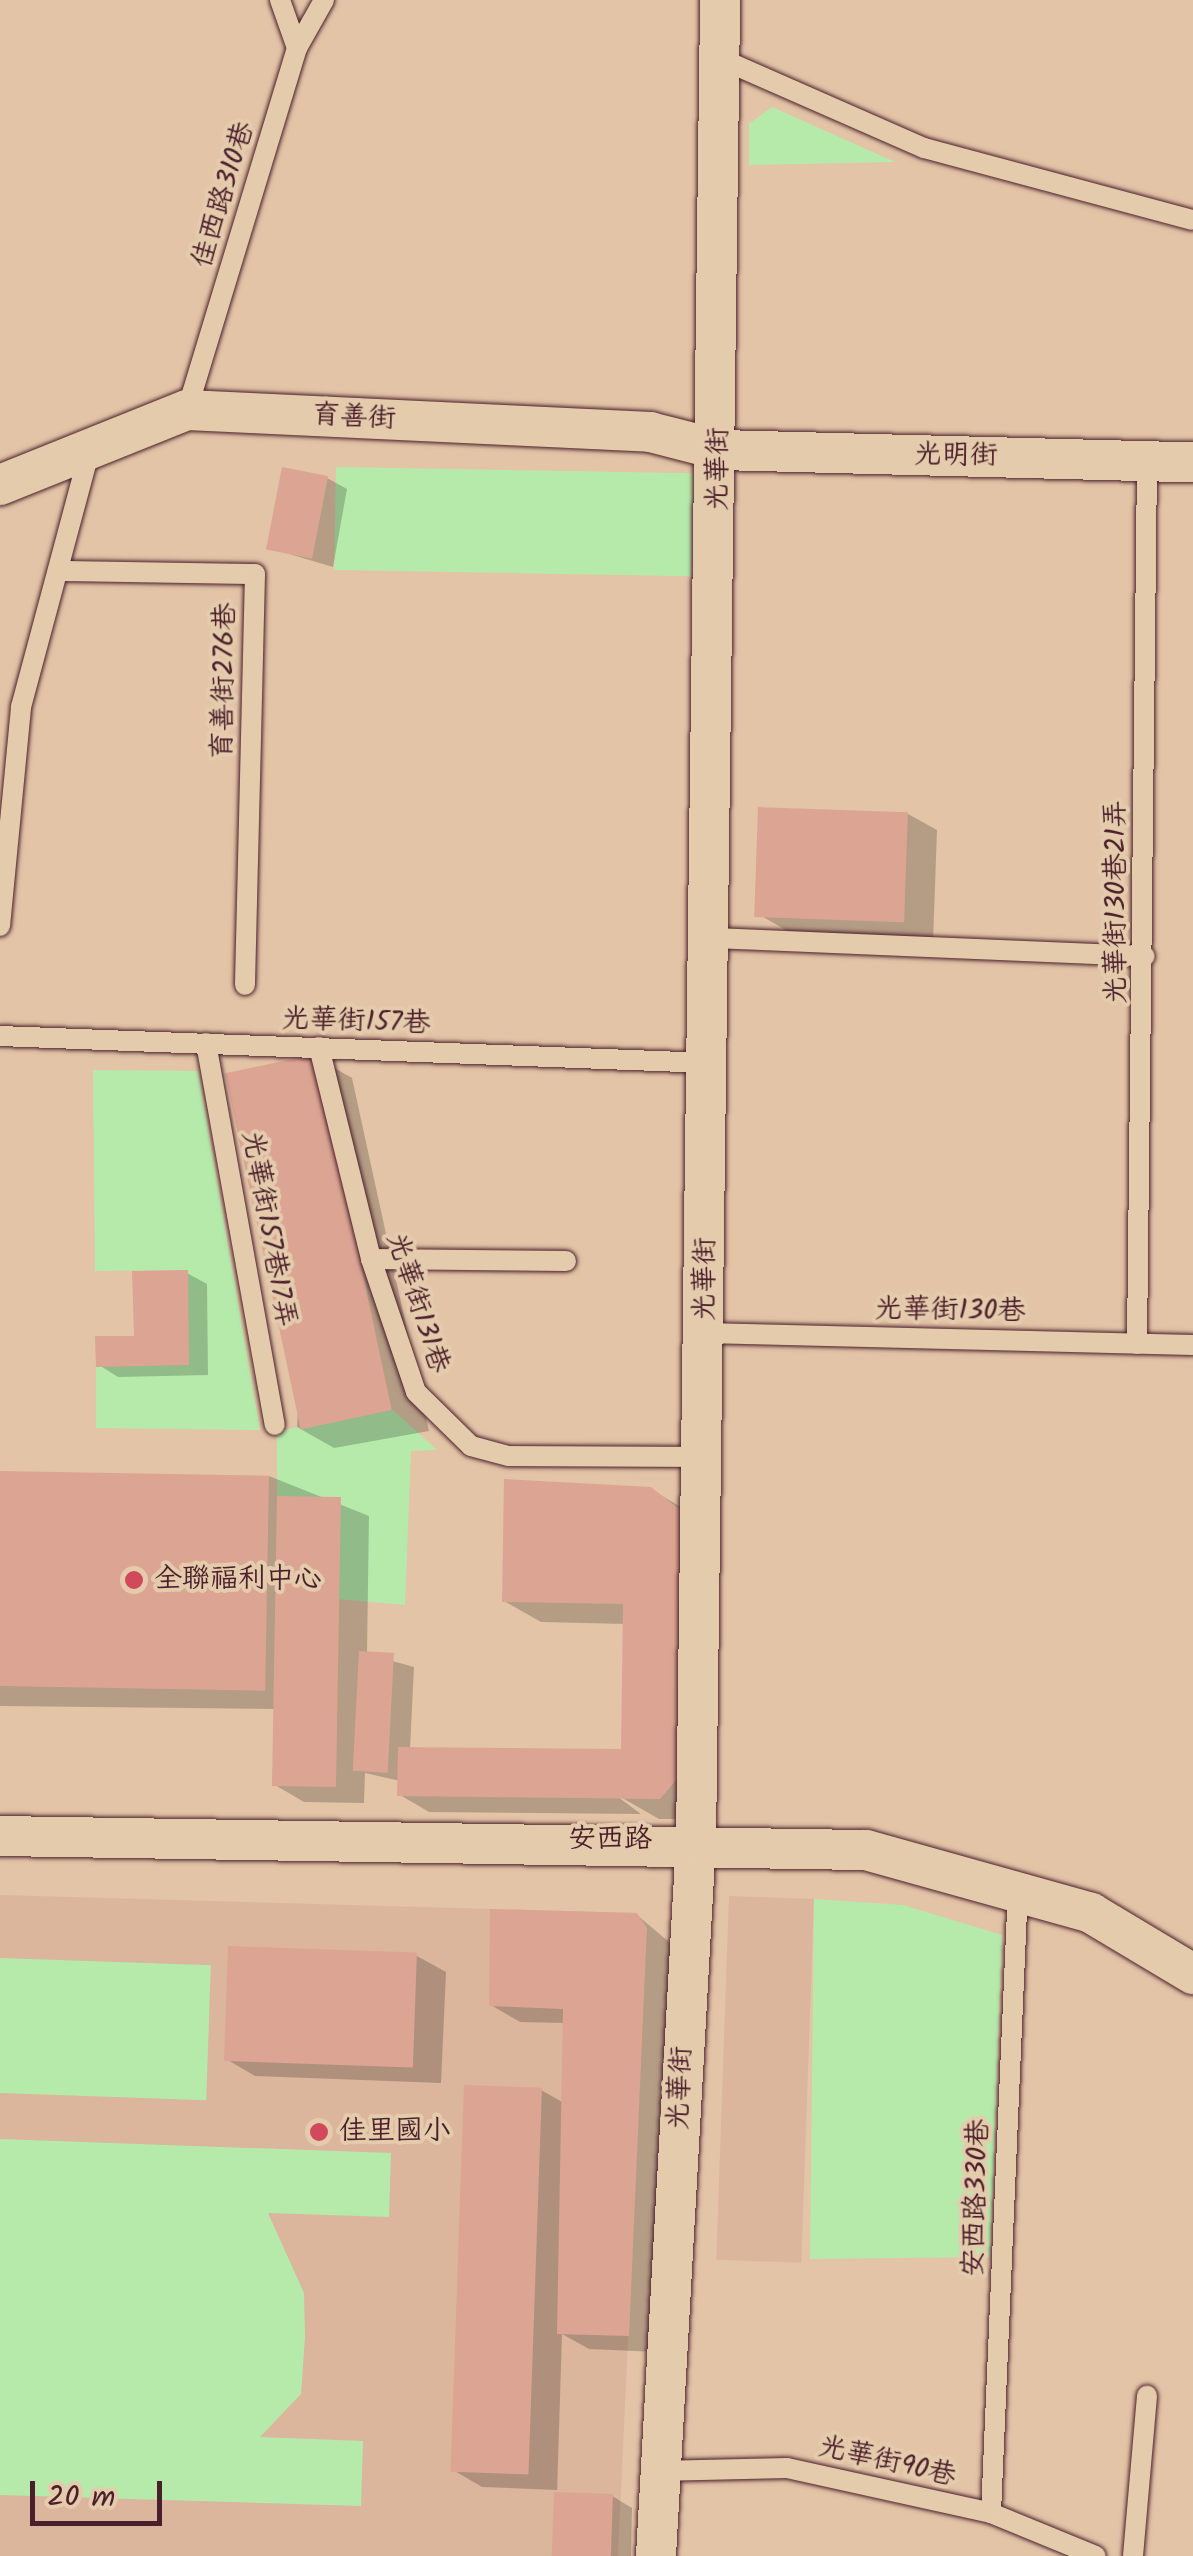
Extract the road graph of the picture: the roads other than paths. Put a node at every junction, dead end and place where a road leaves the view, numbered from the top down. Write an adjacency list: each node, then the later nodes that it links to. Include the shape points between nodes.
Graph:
1 (280, 0): 4 (lane)
2 (324, 0): 4 (lane, 佳西路310巷)
3 (720, 0): 5 (street, 光華街)
4 (297, 48): 7 (lane, 佳西路310巷)
5 (719, 58): 6 (lane, via 924,148); 9 (street, 光華街)
6 (1193, 220)
7 (187, 410): 8 (street, 育善街); 9 (street, 育善街, via 650,432)
8 (90, 449): 12 (street, 育善街); 13 (lane)
9 (720, 450): 10 (street, 光明街); 15 (street, 光華街)
10 (1147, 460): 11 (street, 光明街); 16 (lane, 光華街130巷21弄)
11 (1193, 462)
12 (0, 485)
13 (60, 571): 14 (lane, via 21,707); 17 (lane, 育善街276巷, via 255,574)
14 (0, 926)
15 (712, 938): 16 (lane); 21 (street, 光華街)
16 (1145, 956): 25 (lane, 光華街130巷21弄)
17 (245, 985)
18 (0, 1036): 19 (lane, 光華街157巷)
19 (206, 1044): 20 (lane, 光華街157巷); 27 (lane, 光華街157巷17弄)
20 (319, 1048): 21 (lane, 光華街157巷); 22 (lane, 光華街131巷)
21 (710, 1063): 24 (street, 光華街)
22 (371, 1258): 23 (lane); 28 (lane, 光華街131巷, via 416,1392 471,1446 509,1456)
23 (566, 1261)
24 (705, 1333): 25 (lane, 光華街130巷); 28 (street, 光華街)
25 (1138, 1344): 26 (lane, 光華街130巷)
26 (1193, 1345)
27 (275, 1425)
28 (703, 1457): 30 (street, 光華街)
29 (0, 1836): 30 (street, 安西路)
30 (696, 1841): 31 (street, 安西路, via 866,1850); 34 (street, 光華街)
31 (1018, 1886): 32 (street, 安西路, via 1091,1913); 35 (lane, 安西路330巷)
32 (1193, 1974)
33 (1147, 2396): 38 (lane)
34 (658, 2471): 35 (lane, 光華街90巷, via 787,2468); 36 (street, 光華街)
35 (991, 2513): 37 (lane, 光華街90巷)
36 (656, 2556)
37 (1096, 2556)
38 (1133, 2556)

